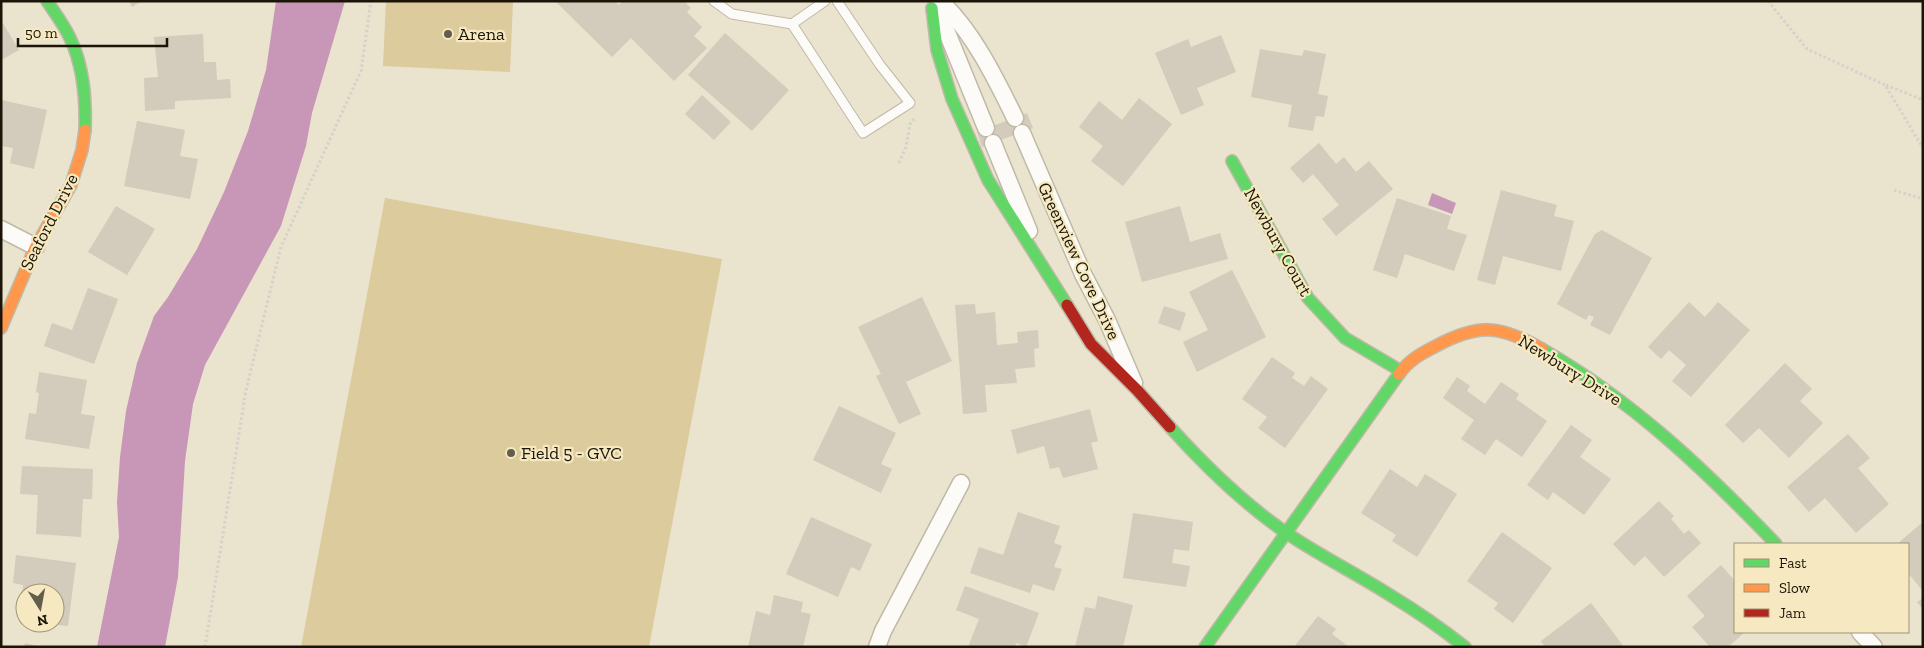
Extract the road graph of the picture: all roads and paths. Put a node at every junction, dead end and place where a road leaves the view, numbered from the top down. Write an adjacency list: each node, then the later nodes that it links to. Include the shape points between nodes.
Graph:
1 (47, 1): 18 (street, Seaford Drive, via 71,40 81,75 85,131 71,186)
2 (371, 1): 27 (path, via 361,70 281,247 246,390)
3 (714, 1): 8 (lane, via 732,14)
4 (825, 1): 8 (lane)
5 (837, 1): 8 (lane, via 910,103 864,133)
6 (1768, 1): 9 (path, via 1807,49)
7 (933, 3): 19 (street, Greenview Cove Drive); 19 (street, Greenview Cove Drive, via 937,50 952,99 988,180); 22 (street, Greenview Cove Drive, via 950,10 986,61 1108,320)
8 (792, 24)
9 (1885, 85): 10 (path); 12 (path)
10 (1923, 100)
11 (920, 112): 14 (path, via 910,124 906,147)
12 (1923, 148)
13 (1232, 161): 21 (street, Newbury Court, via 1308,298 1345,338)
14 (898, 163)
15 (1894, 190): 16 (path)
16 (1923, 199)
17 (1, 229): 18 (street)
18 (36, 247): 20 (street, Seaford Drive)
19 (1048, 278): 22 (street, Greenview Cove Drive, via 1091,344)
20 (1, 328)
21 (1401, 371): 24 (street, Newbury Drive); 25 (street, Newbury Drive, via 1424,351 1468,330 1500,331 1530,341 1615,396 1666,437 1715,481)
22 (1137, 390): 24 (street, Greenview Cove Drive, via 1196,456)
23 (960, 484): 28 (street)
24 (1286, 533): 29 (street); 30 (street, Greenview Cove Drive, via 1399,600)
25 (1775, 543)
26 (1861, 633): 31 (street)
27 (204, 647)
28 (877, 647)
29 (1205, 647)
30 (1465, 647)
31 (1874, 647)

